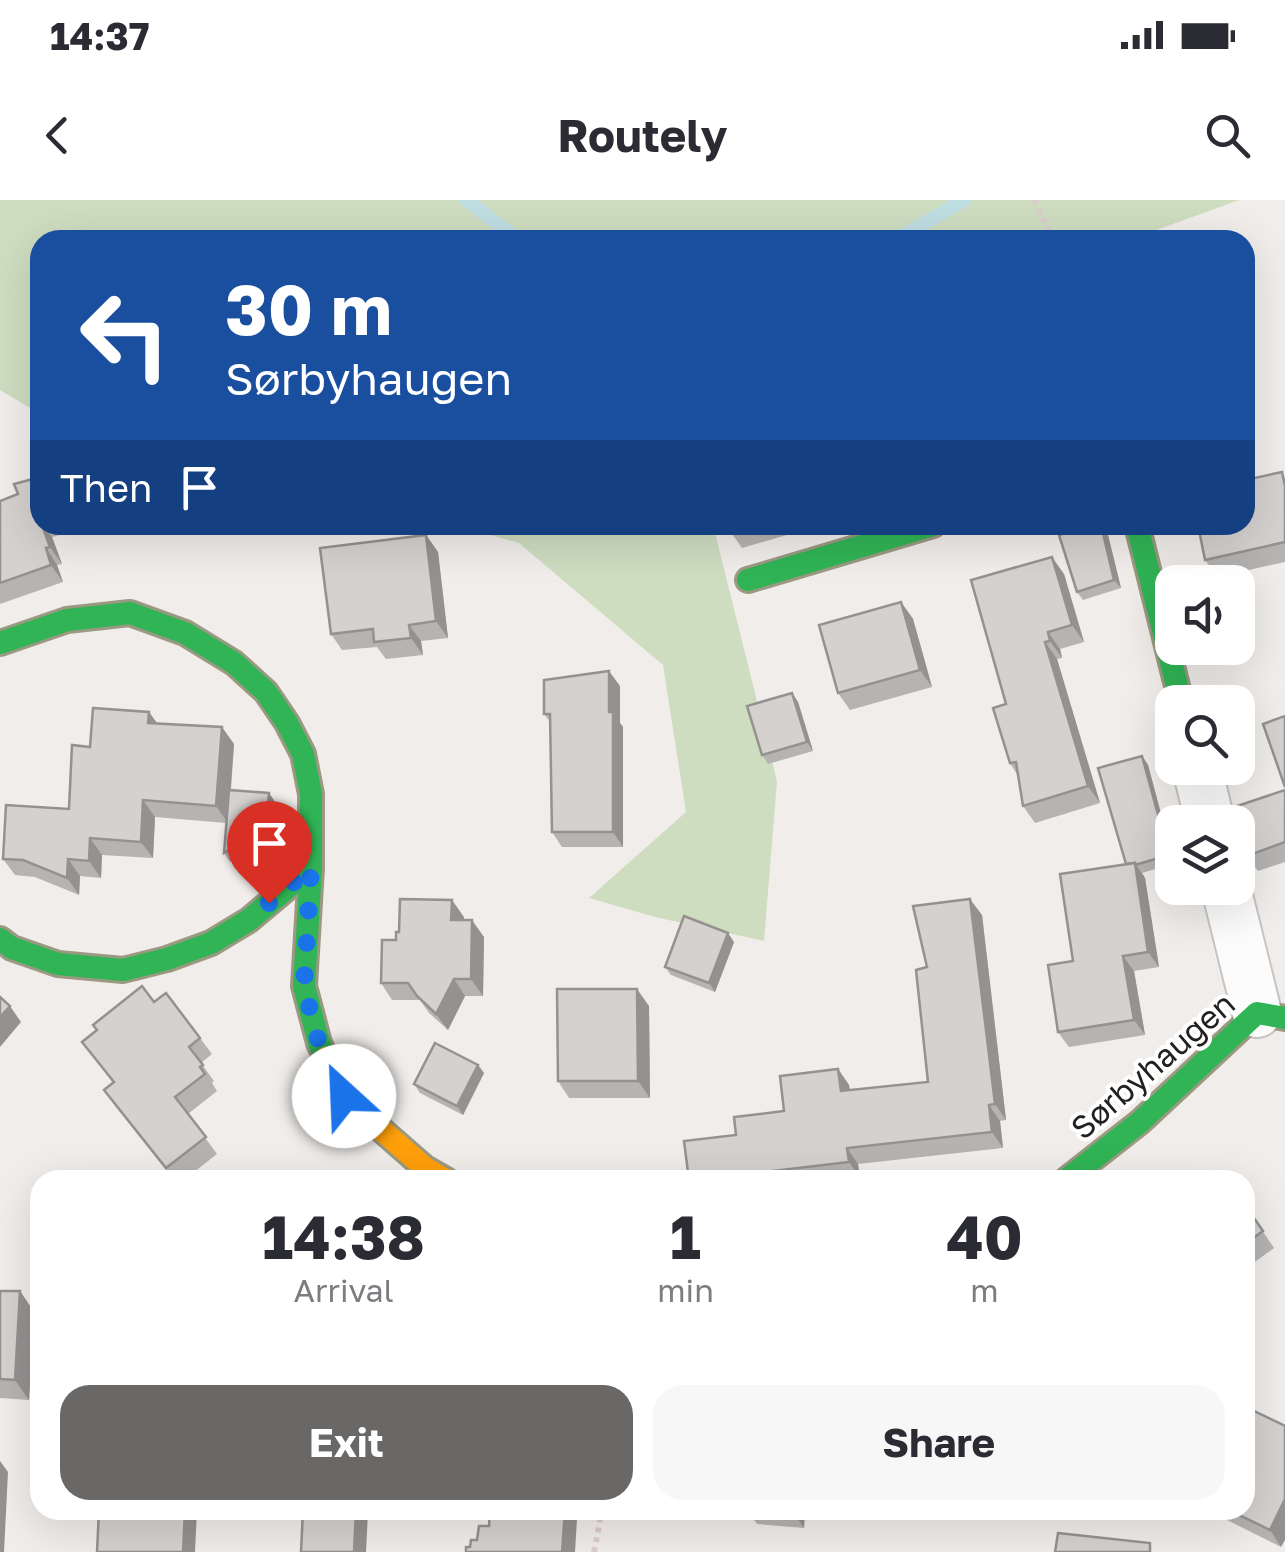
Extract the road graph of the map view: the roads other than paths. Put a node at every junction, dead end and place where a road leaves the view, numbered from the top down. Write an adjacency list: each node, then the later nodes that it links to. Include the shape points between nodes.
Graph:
1 (899, 535): 3 (street)
2 (1138, 535): 5 (street)
3 (748, 580)
4 (0, 643): 6 (street, via 67,620 130,613 185,633 234,662 266,692 303,754)
5 (1176, 685)
6 (311, 868): 8 (street, via 248,920 167,960 123,970 58,964); 10 (street, via 304,986 319,1044 344,1096)
7 (1232, 905): 9 (street)
8 (0, 939)
9 (1271, 1016): 11 (street, Sørbyhaugen)
10 (428, 1170)
11 (1082, 1170)

